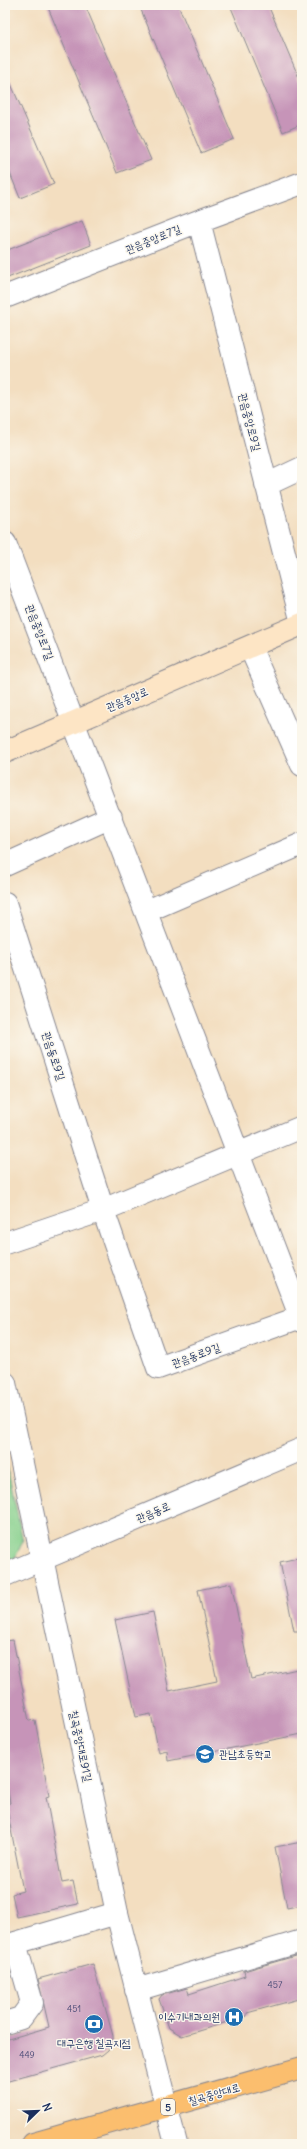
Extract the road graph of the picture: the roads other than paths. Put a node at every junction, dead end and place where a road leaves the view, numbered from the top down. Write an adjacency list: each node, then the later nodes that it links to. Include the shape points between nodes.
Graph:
1 (302, 183): 2 (street, 관음중앙로7길)
2 (199, 221): 3 (street, 관음중앙로7길); 5 (street, 관음중앙로9길)
3 (5, 297)
4 (302, 468): 5 (street)
5 (266, 485): 7 (street, 관음중앙로9길)
6 (5, 543): 9 (street, 관음중앙로7길)
7 (302, 624): 8 (main road, 관음중앙로)
8 (250, 647): 9 (main road, 관음중앙로); 11 (street)
9 (74, 721): 10 (main road, 관음중앙로); 12 (street, 관음동로9길)
10 (5, 752)
11 (302, 765)
12 (111, 817): 14 (street); 16 (street, 관음동로9길)
13 (302, 844): 16 (street)
14 (5, 865)
15 (5, 902): 19 (street, 관음동로9길)
16 (147, 911): 18 (street, 관음동로9길)
17 (302, 1127): 18 (street)
18 (239, 1153): 19 (street); 21 (street, 관음동로9길)
19 (103, 1210): 20 (street); 21 (street, 관음동로9길, via 158,1368)
20 (5, 1244)
21 (301, 1319)
22 (5, 1384): 24 (street, 칠곡중앙대로91길)
23 (302, 1449): 24 (street, 관음동로)
24 (41, 1560): 25 (street, 관음동로); 26 (street, 칠곡중앙대로91길)
25 (5, 1575)
26 (117, 1913): 28 (street); 29 (street, 칠곡중앙대로91길)
27 (302, 1940): 29 (street)
28 (10, 1944): 30 (street, via 32,2003 21,2018)
29 (136, 1990): 32 (street, 칠곡중앙대로91길)
30 (5, 2023)
31 (302, 2068): 32 (main road, 칠곡중앙대로 / 5)
32 (165, 2108): 33 (main road, 칠곡중앙대로 / 5); 34 (street, 칠곡중앙대로91길)
33 (33, 2144)
34 (176, 2144)

